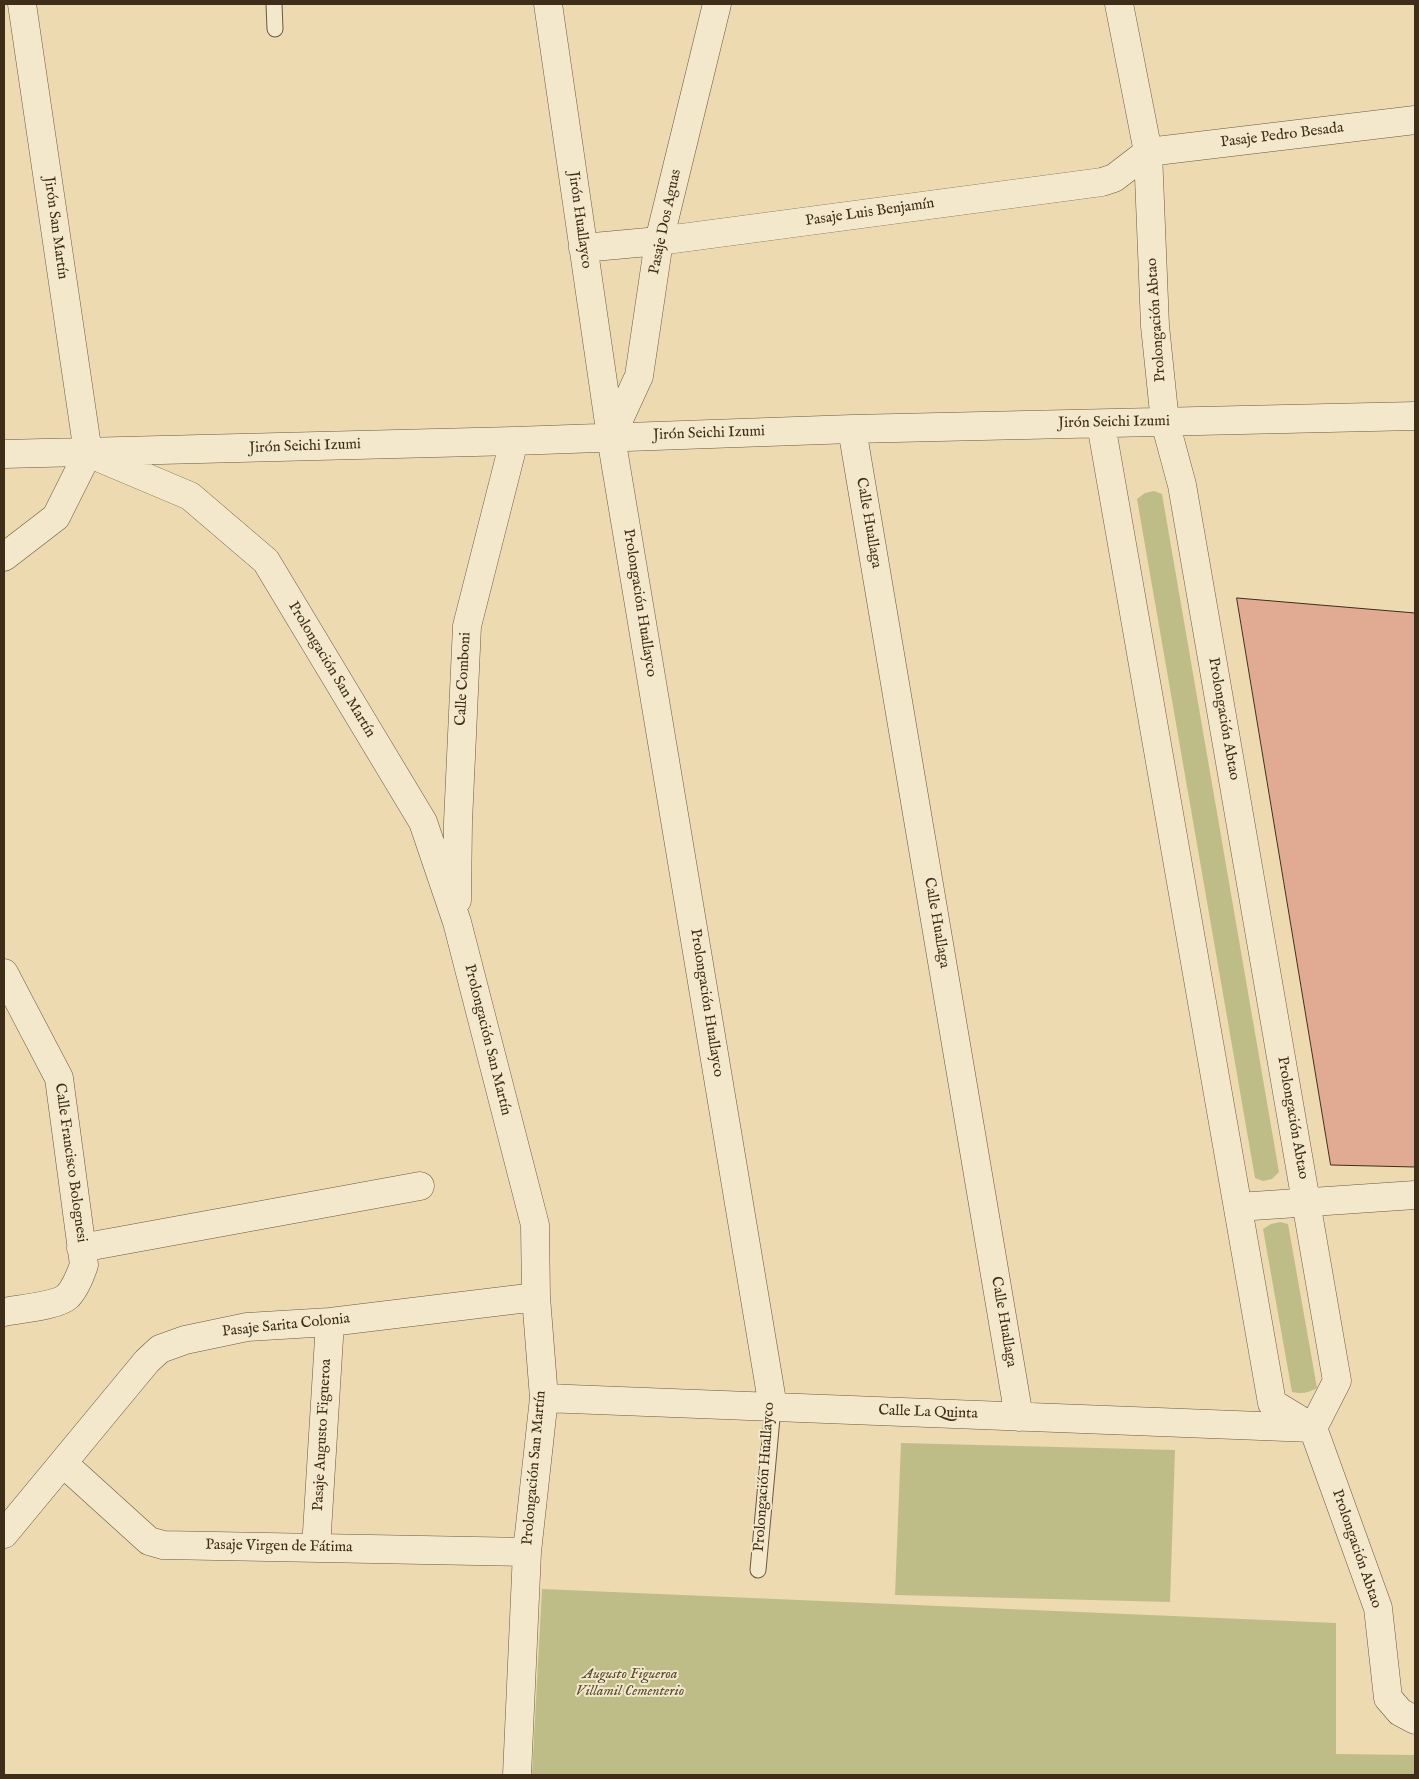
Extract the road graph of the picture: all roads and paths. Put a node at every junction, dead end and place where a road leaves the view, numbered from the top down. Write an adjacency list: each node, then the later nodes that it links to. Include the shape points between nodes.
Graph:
1 (22, 4): 17 (street, Jirón San Martín)
2 (274, 4): 6 (lane)
3 (548, 4): 10 (street, Jirón Huallayco)
4 (717, 4): 9 (street, Pasaje Dos Aguas)
5 (1120, 4): 8 (street, Prolongación Abtao)
6 (276, 30)
7 (1415, 120): 8 (street, Pasaje Pedro Besada)
8 (1148, 152): 9 (street, Pasaje Luis Benjamín, via 1114,178 1102,182); 12 (street, Prolongación Abtao, via 1155,326)
9 (659, 242): 10 (street, Pasaje Luis Benjamín); 15 (street, Pasaje Dos Aguas, via 639,376)
10 (582, 248): 15 (street, Jirón Huallayco)
11 (1415, 416): 12 (street, Jirón Seichi Izumi)
12 (1166, 422): 13 (street, Jirón Seichi Izumi); 24 (street, Prolongación Abtao, via 1182,485)
13 (1101, 424): 14 (street, Jirón Seichi Izumi); 25 (street)
14 (852, 429): 15 (street, Jirón Seichi Izumi); 32 (street, Calle Huallaga)
15 (611, 437): 16 (street, Jirón Seichi Izumi); 31 (street, Prolongación Huallayco)
16 (514, 441): 17 (street, Jirón Seichi Izumi); 20 (street, Calle Comboni, via 466,626)
17 (88, 453): 18 (street, Jirón Seichi Izumi); 19 (street, via 56,517); 20 (street, Prolongación San Martín, via 190,496 266,561 423,822)
18 (4, 454)
19 (4, 557)
20 (457, 922): 27 (street, Prolongación San Martín, via 535,1225)
21 (4, 973): 26 (street, Calle Francisco Bolognesi, via 60,1078)
22 (420, 1186): 26 (street)
23 (1415, 1195): 24 (street)
24 (1306, 1202): 25 (street); 33 (street, Prolongación Abtao, via 1337,1381)
25 (1238, 1206): 33 (street, via 1272,1403)
26 (82, 1248): 28 (street, Calle Francisco Bolognesi, via 84,1265 78,1282 66,1298)
27 (536, 1297): 29 (street, Pasaje Sarita Colonia); 30 (street, Prolongación San Martín)
28 (4, 1312)
29 (330, 1322): 34 (street, Pasaje Sarita Colonia, via 247,1327 185,1340 160,1349); 36 (street, Pasaje Augusto Figueroa)
30 (544, 1398): 31 (street, Calle La Quinta); 37 (street, Prolongación San Martín)
31 (773, 1407): 32 (street, Calle La Quinta); 38 (lane, Prolongación Huallayco)
32 (1019, 1417): 33 (street, Calle La Quinta)
33 (1313, 1428): 39 (street, Prolongación Abtao, via 1378,1608 1388,1698 1400,1712)
34 (63, 1463): 35 (street, Pasaje Sarita Colonia); 36 (street, Pasaje Virgen de Fátima, via 148,1541 163,1545)
35 (4, 1534)
36 (316, 1548): 37 (street, Pasaje Virgen de Fátima)
37 (527, 1552): 40 (street, Prolongación San Martín)
38 (758, 1570)
39 (1415, 1720)
40 (517, 1775)

